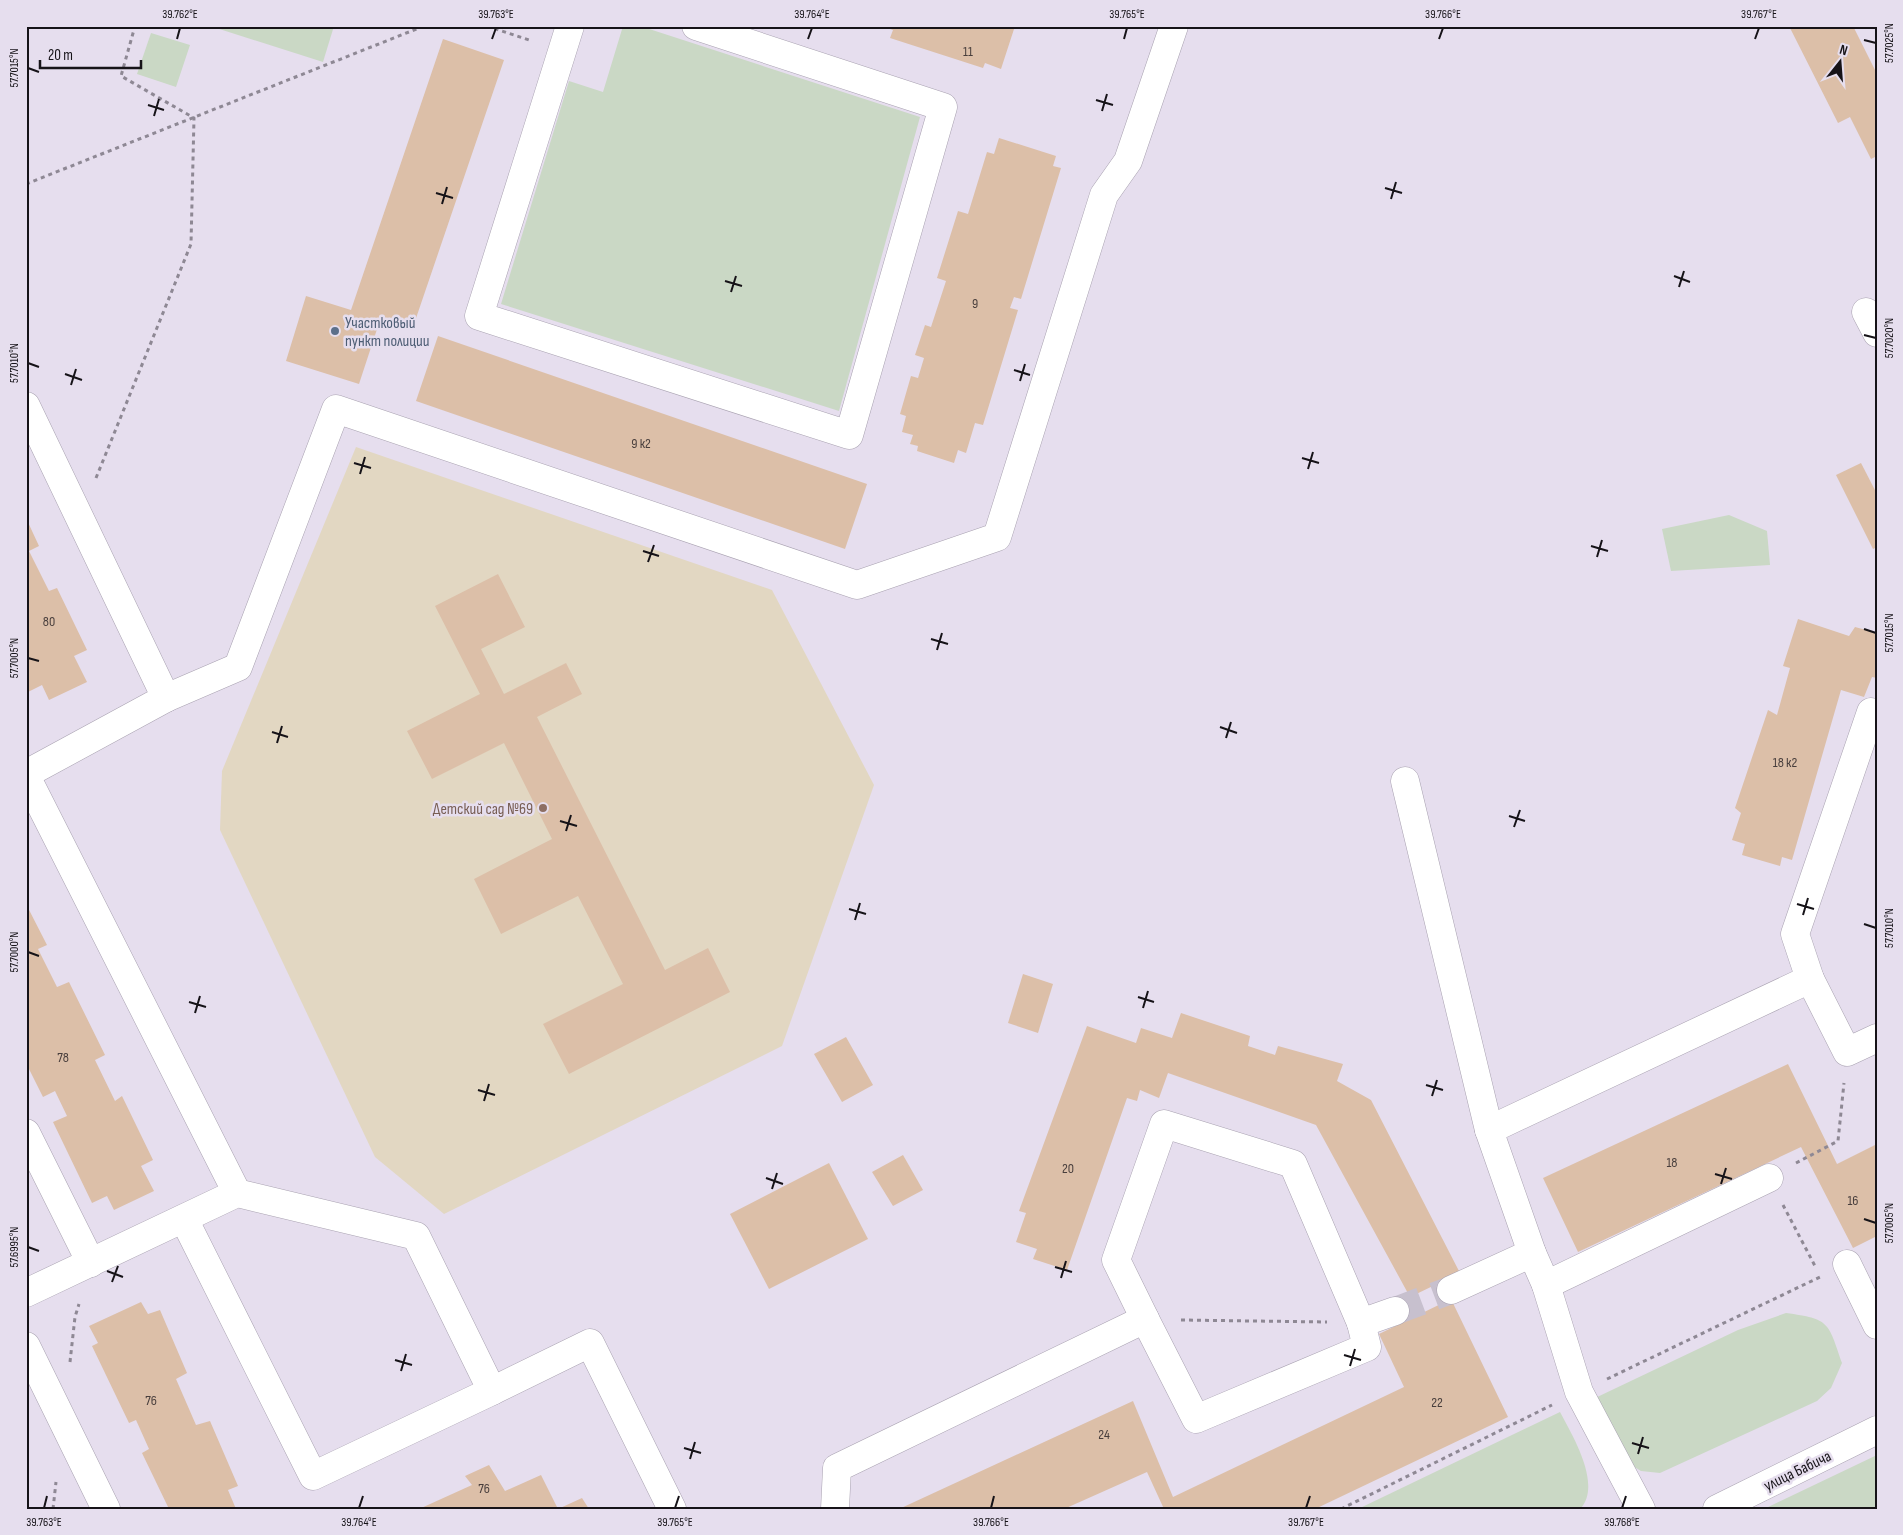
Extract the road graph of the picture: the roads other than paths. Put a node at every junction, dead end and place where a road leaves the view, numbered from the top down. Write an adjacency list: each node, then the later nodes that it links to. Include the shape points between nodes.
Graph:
1 (696, 26): 3 (street, via 943,107 849,435 479,316)
2 (1174, 26): 5 (street, via 1128,162 1104,196 997,537 857,585 336,409 238,667)
3 (566, 39)
4 (26, 406): 5 (street)
5 (166, 698): 7 (street)
6 (1877, 714): 9 (street, via 1871,712 1795,934)
7 (26, 775): 14 (street)
8 (1405, 781): 11 (street)
9 (1810, 978): 10 (street, via 1847,1052); 11 (street)
10 (1877, 1038)
11 (1489, 1130): 16 (street)
12 (26, 1133): 17 (street)
13 (1769, 1178): 19 (street)
14 (237, 1193): 15 (street); 27 (street, via 416,1236)
15 (184, 1218): 17 (street); 27 (street, via 313,1476)
16 (1532, 1253): 19 (street); 20 (street)
17 (91, 1262): 21 (street)
18 (1847, 1264): 25 (street)
19 (1546, 1285): 32 (street, via 1579,1392)
20 (1451, 1290)
21 (26, 1293)
22 (1395, 1311): 24 (street)
23 (1145, 1319): 24 (street, via 1196,1419 1367,1347); 24 (street, via 1116,1260 1164,1124 1293,1164); 31 (street, via 837,1468)
24 (1361, 1323)
25 (1877, 1325)
26 (26, 1346): 29 (street)
27 (492, 1391): 30 (street, via 590,1343)
28 (1877, 1430): 33 (street, улица Бабича)
29 (106, 1509)
30 (672, 1509)
31 (835, 1509)
32 (1641, 1509)
33 (1717, 1509)

